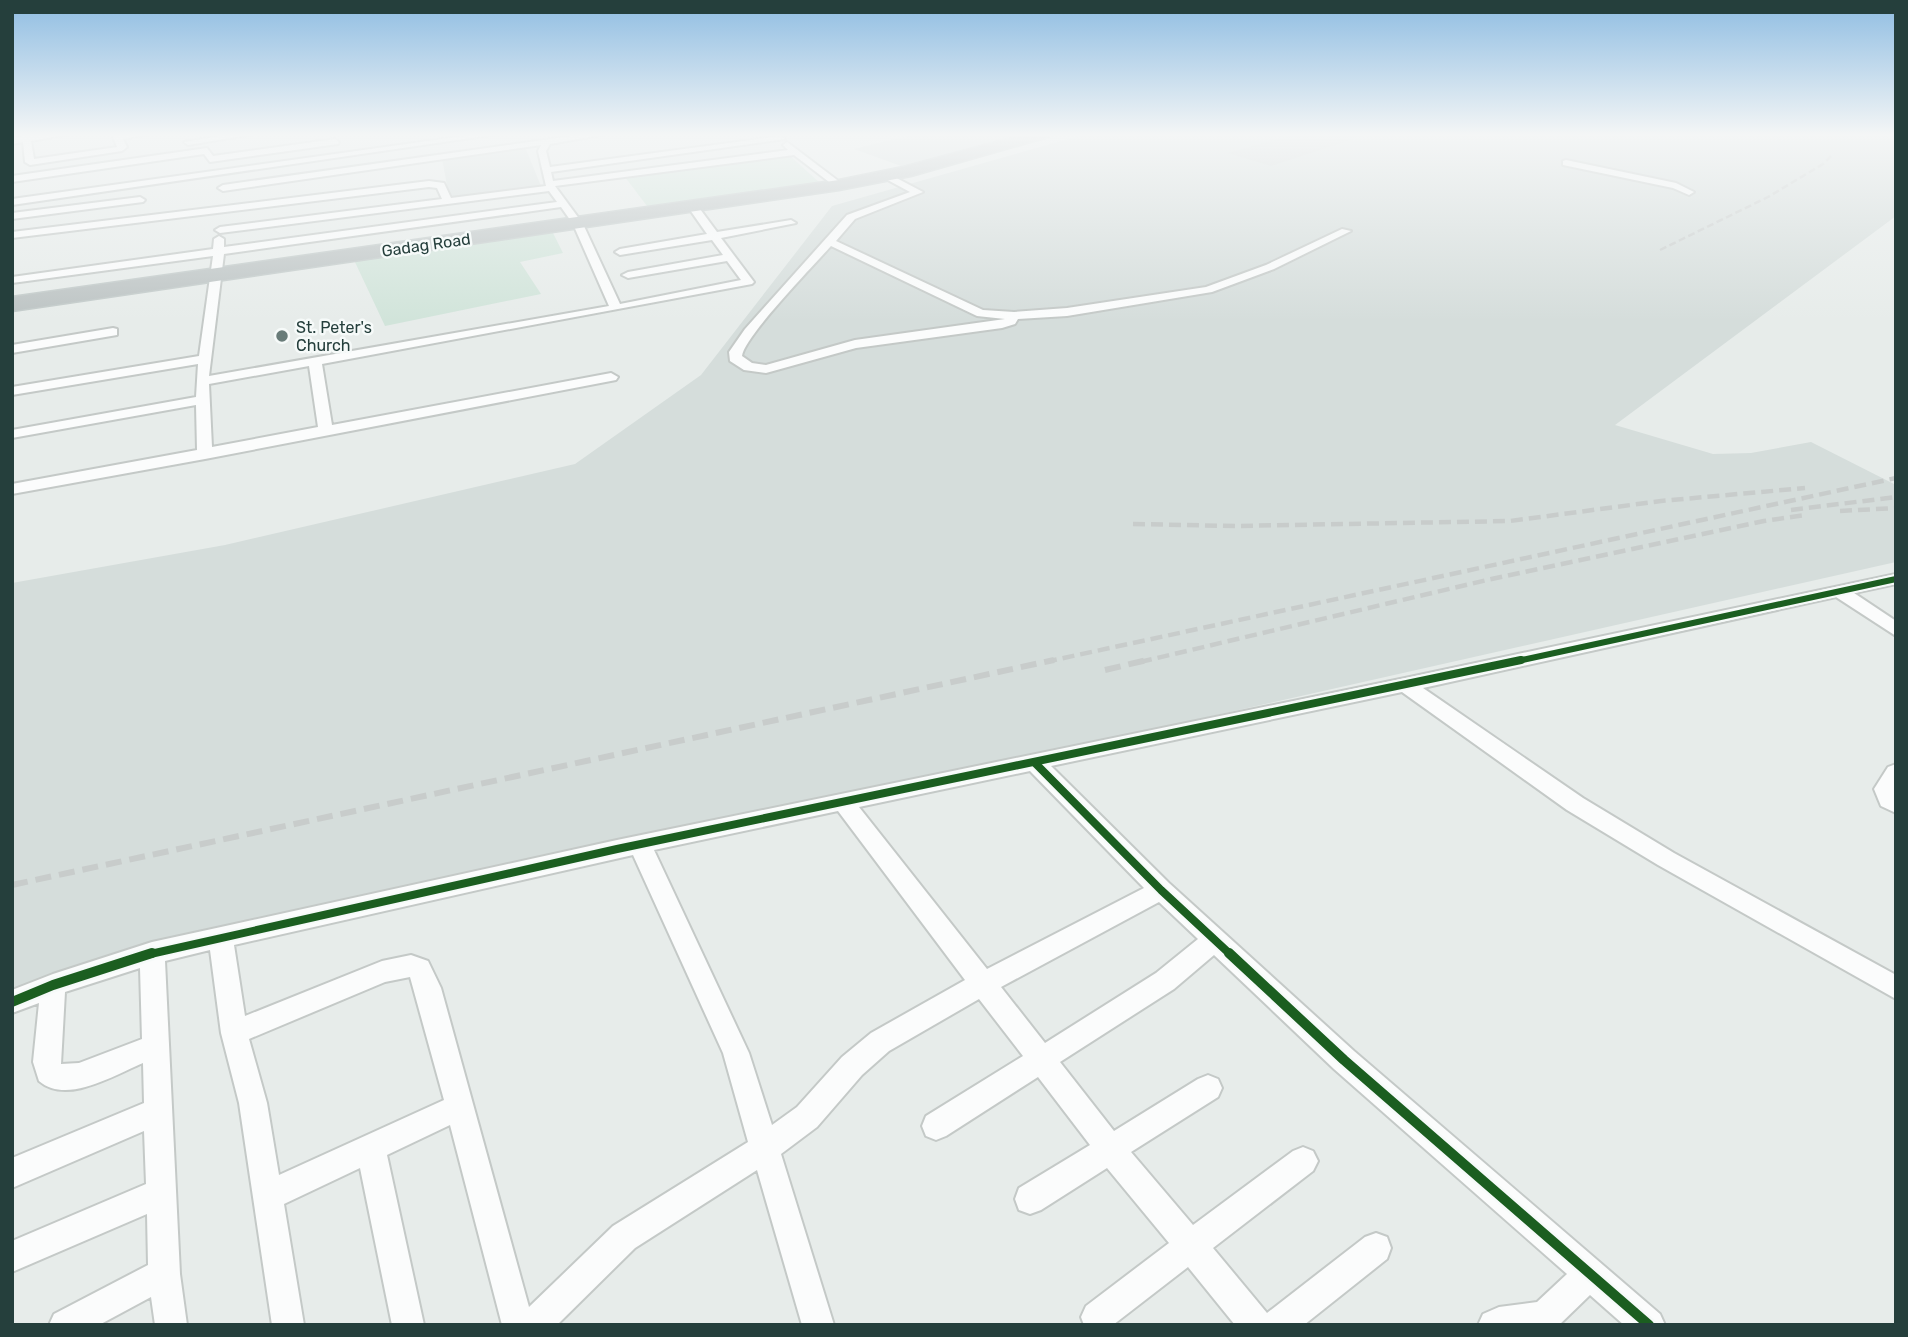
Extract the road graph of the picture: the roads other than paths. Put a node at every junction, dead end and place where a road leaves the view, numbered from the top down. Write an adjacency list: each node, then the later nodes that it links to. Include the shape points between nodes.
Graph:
1 (48, 196): 12 (street)
2 (142, 196): 16 (street)
3 (222, 196): 23 (street)
4 (390, 196): 23 (street)
5 (446, 196): 11 (street)
6 (480, 196): 11 (street)
7 (558, 196): 14 (street)
8 (747, 196): 18 (highway, Gadag Road)
9 (767, 196): 15 (highway, Gadag Road)
10 (905, 196): 24 (street, via 851,217)
11 (448, 201): 23 (street)
12 (12, 202)
13 (351, 203): 23 (street)
14 (563, 204): 18 (street); 23 (street)
15 (693, 207): 18 (highway, Gadag Road); 22 (street)
16 (12, 216)
17 (364, 220): 23 (street)
18 (577, 222): 23 (highway, Gadag Road); 31 (street)
19 (790, 223): 22 (street)
20 (1346, 231): 32 (street, via 1208,290)
21 (12, 235): 23 (street)
22 (714, 236): 26 (street); 27 (street)
23 (219, 242): 25 (street); 29 (street); 30 (highway, Gadag Road); 35 (street)
24 (830, 242): 32 (street, via 981,313); 32 (street, via 740,343 735,358 741,363 757,369 777,368 855,344 1002,324)
25 (12, 246)
26 (620, 252)
27 (730, 257): 28 (street); 31 (street, via 748,282)
28 (628, 275)
29 (12, 280)
30 (12, 302)
31 (616, 308): 36 (street)
32 (1014, 316)
33 (113, 332): 34 (street)
34 (12, 349)
35 (205, 359): 38 (street); 39 (street)
36 (315, 361): 38 (street); 41 (street)
37 (611, 377): 41 (street)
38 (202, 381): 40 (street)
39 (12, 391)
40 (203, 400): 42 (street); 43 (street)
41 (326, 432): 43 (street)
42 (12, 434)
43 (205, 455): 44 (street)
44 (12, 489)
45 (1896, 579): 46 (street)
46 (1839, 591): 47 (street); 48 (street)
47 (1896, 630)
48 (1405, 685): 49 (street); 60 (street, via 1575,804)
49 (1035, 763): 51 (street); 54 (street)
50 (1896, 772): 52 (street, via 1885,789)
51 (843, 802): 53 (street); 58 (street)
52 (1896, 805)
53 (640, 845): 55 (street); 70 (street, via 736,1053)
54 (1161, 890): 56 (street); 58 (street)
55 (221, 937): 57 (street); 62 (street)
56 (1215, 940): 64 (street, via 1165,982); 80 (street, via 1344,1060)
57 (152, 953): 59 (street); 63 (street)
58 (984, 983): 64 (street); 70 (street, via 880,1042 807,1117)
59 (53, 985): 61 (street); 63 (street, via 47,1043 49,1072 55,1077 79,1076)
60 (1896, 988)
61 (12, 1002)
62 (234, 1033): 66 (street, via 382,972 411,966 425,978); 75 (street, via 253,1103)
63 (155, 1046): 67 (street)
64 (1040, 1060): 68 (street); 71 (street)
65 (1208, 1087): 71 (street)
66 (459, 1107): 69 (street); 87 (street)
67 (158, 1111): 73 (street); 74 (street)
68 (936, 1126)
69 (372, 1147): 75 (street); 86 (street)
70 (765, 1148): 88 (street, via 624,1237); 89 (street)
71 (1111, 1150): 76 (street); 77 (street)
72 (1303, 1161): 77 (street)
73 (12, 1173)
74 (161, 1193): 79 (street); 81 (street)
75 (267, 1196): 85 (street)
76 (1030, 1199)
77 (1191, 1246): 82 (street); 90 (street)
78 (1376, 1248): 91 (street)
79 (12, 1258)
80 (1589, 1273): 92 (street, via 1542,1317); 93 (street)
81 (164, 1274): 83 (street); 84 (street)
82 (1097, 1317)
83 (65, 1325)
84 (171, 1325)
85 (288, 1325)
86 (408, 1325)
87 (518, 1325)
88 (534, 1325)
89 (818, 1325)
90 (1256, 1325)
91 (1278, 1325)
92 (1494, 1325)
93 (1649, 1325)

